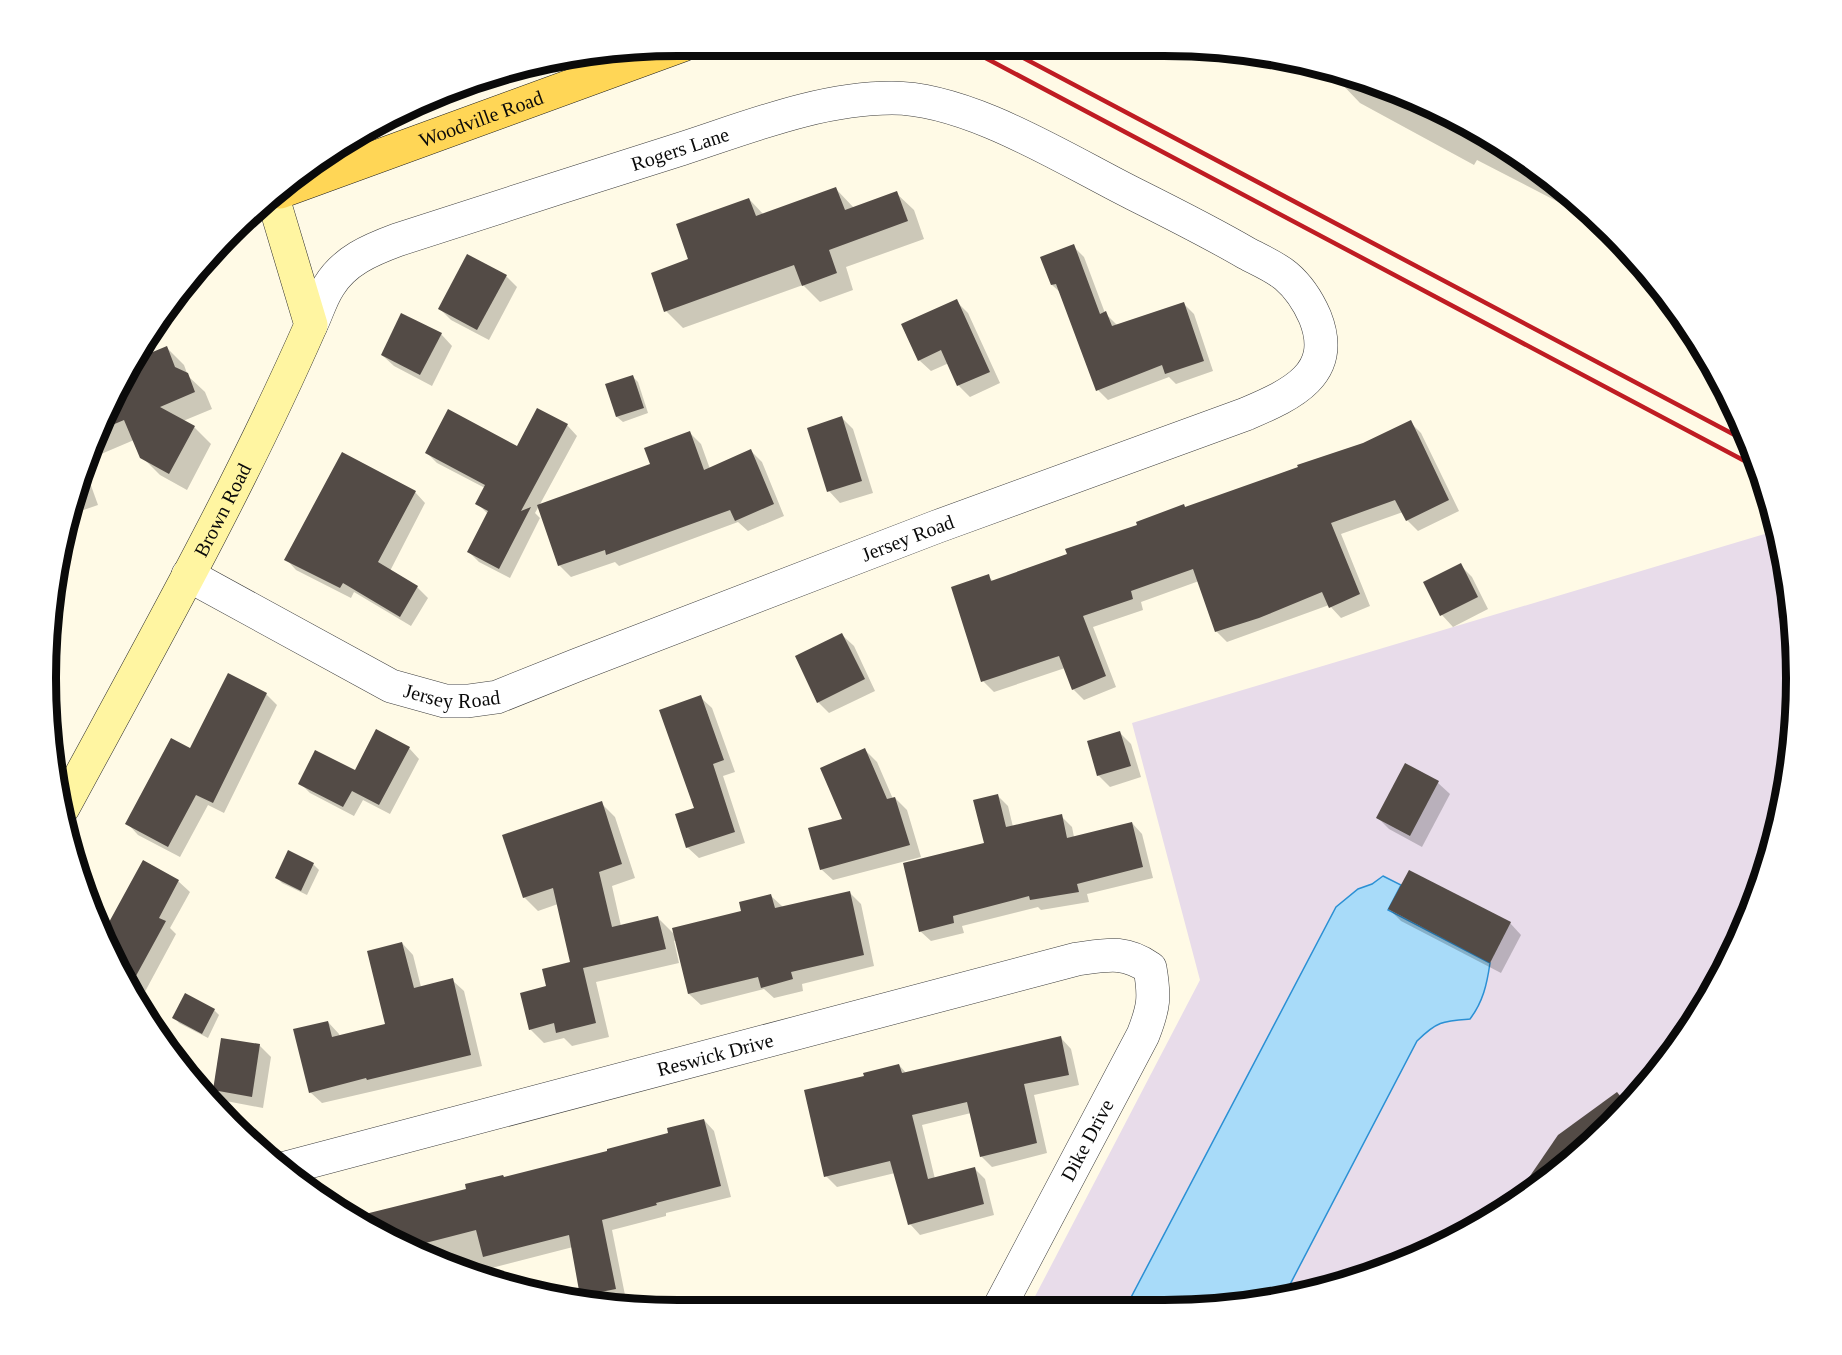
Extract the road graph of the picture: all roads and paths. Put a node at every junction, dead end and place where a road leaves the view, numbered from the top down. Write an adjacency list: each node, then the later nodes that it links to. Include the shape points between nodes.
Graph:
1 (651, 57): 3 (main road, Woodville Road)
2 (1083, 168): 5 (street, Rogers Lane, via 1011,130 941,105 890,98 848,101 779,118 367,252 344,267 328,287); 6 (street, Jersey Road, via 1284,274 1300,290 1320,331 1322,349 1316,367 1304,382 1286,397 1246,414 914,536 497,697 445,701 391,686)
3 (297, 186)
4 (275, 204): 5 (street)
5 (311, 325): 6 (street, Brown Road)
6 (188, 575): 7 (street, Brown Road)
7 (67, 800)
8 (1150, 968): 9 (street, Reswick Drive, via 1136,958 1118,954 1077,959); 10 (street, Dike Drive, via 1152,1011 1143,1035)
9 (292, 1165)
10 (1002, 1300)

